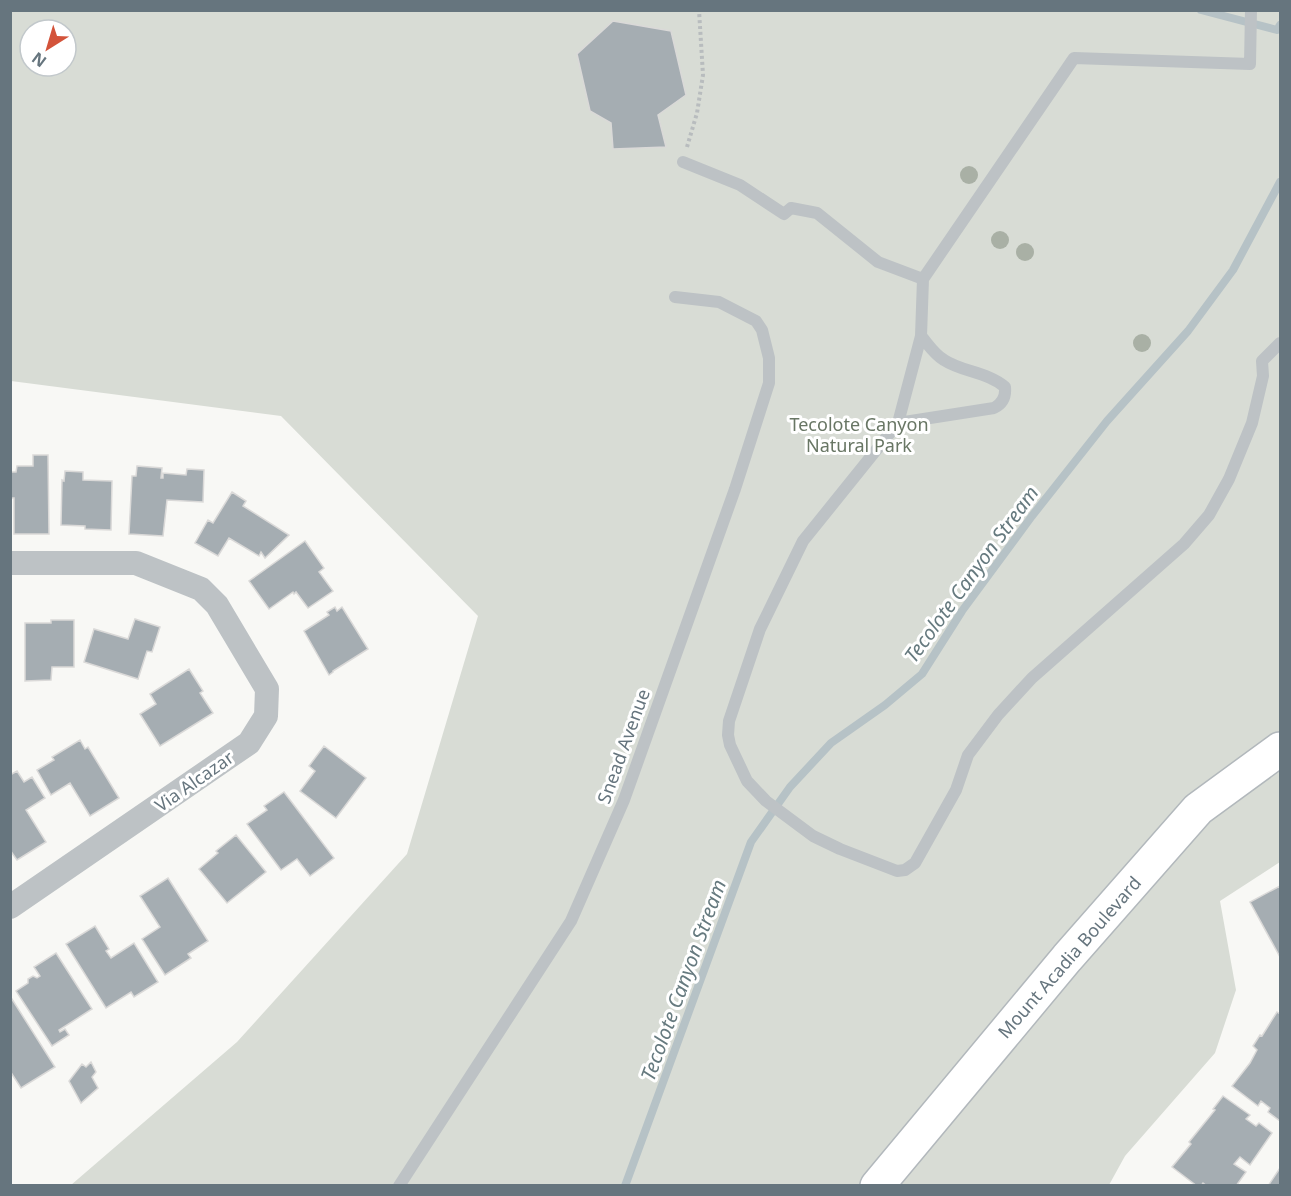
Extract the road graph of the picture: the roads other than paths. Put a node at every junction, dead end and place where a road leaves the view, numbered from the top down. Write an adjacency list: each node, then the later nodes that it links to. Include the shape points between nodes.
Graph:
1 (1251, 10): 3 (lane, via 1250,63 1074,58)
2 (683, 162): 3 (lane, via 741,185 784,214 791,208 817,213 878,262)
3 (923, 279): 5 (lane)
4 (675, 297): 11 (lane, Snead Avenue, via 719,302 756,321 769,358 768,383 735,489 628,788 571,921)
5 (921, 336): 7 (lane); 7 (lane, via 946,362 1000,383 1005,394 994,408)
6 (1281, 343): 7 (lane, via 1262,361 1263,376 1252,423 1209,515 1184,544 1032,678 998,715 968,755 956,790 915,863 897,871 813,836 766,801 747,781 728,735 729,721 760,629 803,541)
7 (898, 423)
8 (10, 563): 10 (street, Via Alcazar, via 136,563 201,589 217,605 267,689 266,716 249,743)
9 (1281, 749): 12 (main road, Mount Acadia Boulevard, via 1198,808)
10 (10, 907)
11 (399, 1185)
12 (877, 1185)

